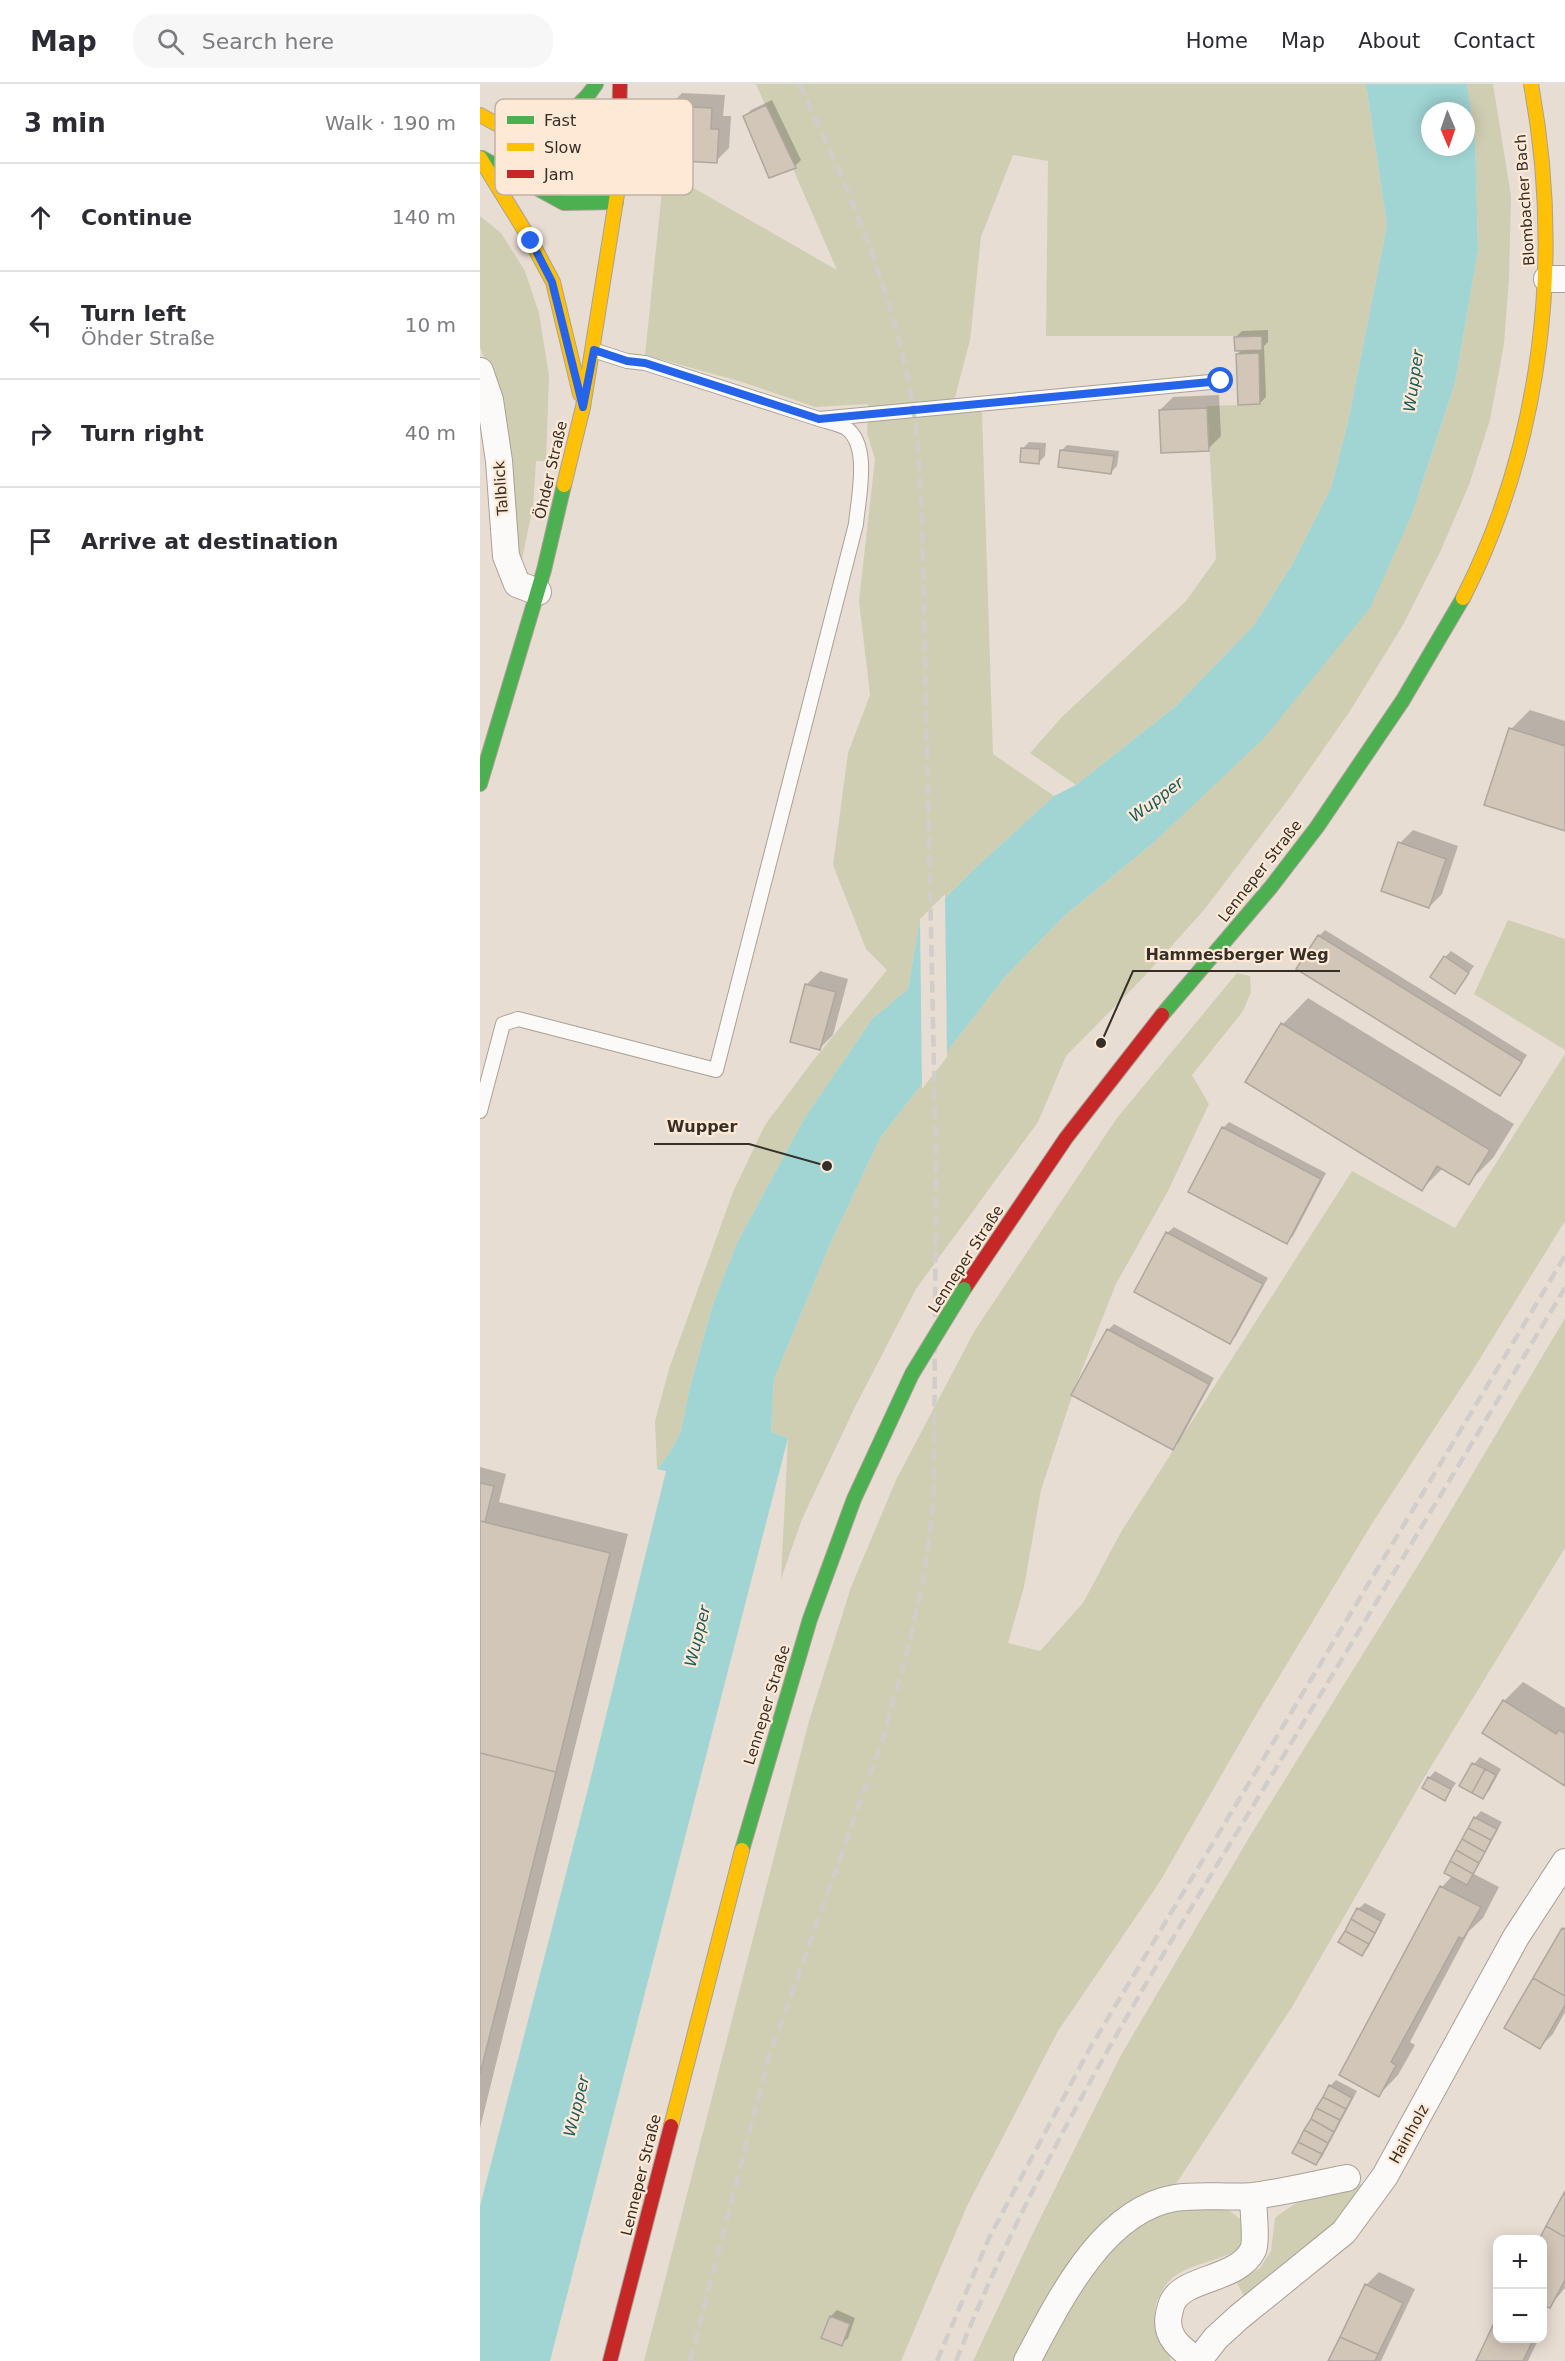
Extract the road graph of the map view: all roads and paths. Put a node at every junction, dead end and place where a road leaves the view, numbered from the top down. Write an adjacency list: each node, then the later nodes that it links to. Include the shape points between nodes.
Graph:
1 (596, 84): 4 (main road)
2 (620, 84): 5 (main road, Öhder Straße)
3 (1531, 84): 14 (main road, Blombacher Bach)
4 (584, 99)
5 (620, 99)
6 (480, 115): 7 (main road)
7 (495, 123)
8 (480, 158): 9 (main road); 10 (main road)
9 (495, 166)
10 (495, 182)
11 (503, 195): 18 (main road, via 552,282)
12 (549, 195): 13 (main road, via 564,203 591,204)
13 (617, 195): 15 (main road, Öhder Straße)
14 (1556, 279): 26 (main road, Lenneper Straße, bridge, via 1518,455 1494,529 1427,662 1358,768 1272,885 1080,1118 964,1289 912,1374 854,1499 810,1619 753,1807)
15 (594, 350): 18 (main road, Öhder Straße); 19 (lane)
16 (480, 370): 20 (street, Talblick, via 490,400 499,461 506,556 518,584)
17 (1221, 381): 19 (lane)
18 (583, 407): 20 (main road, Öhder Straße)
19 (819, 419): 22 (lane, via 847,429 857,443 862,459 856,524 716,1070 518,1019 503,1024)
20 (538, 592): 21 (main road, Öhder Straße)
21 (480, 784)
22 (480, 1111)
23 (1565, 1862): 28 (street, Hainholz, via 1516,1937 1385,2176 1344,2232 1239,2317)
24 (1347, 2178): 25 (street)
25 (1253, 2196): 27 (street, via 1174,2198 1123,2222 1067,2287); 28 (street, via 1254,2249 1245,2261 1180,2292 1172,2302 1170,2333 1178,2346)
26 (610, 2361)
27 (1028, 2361)
28 (1198, 2361)

